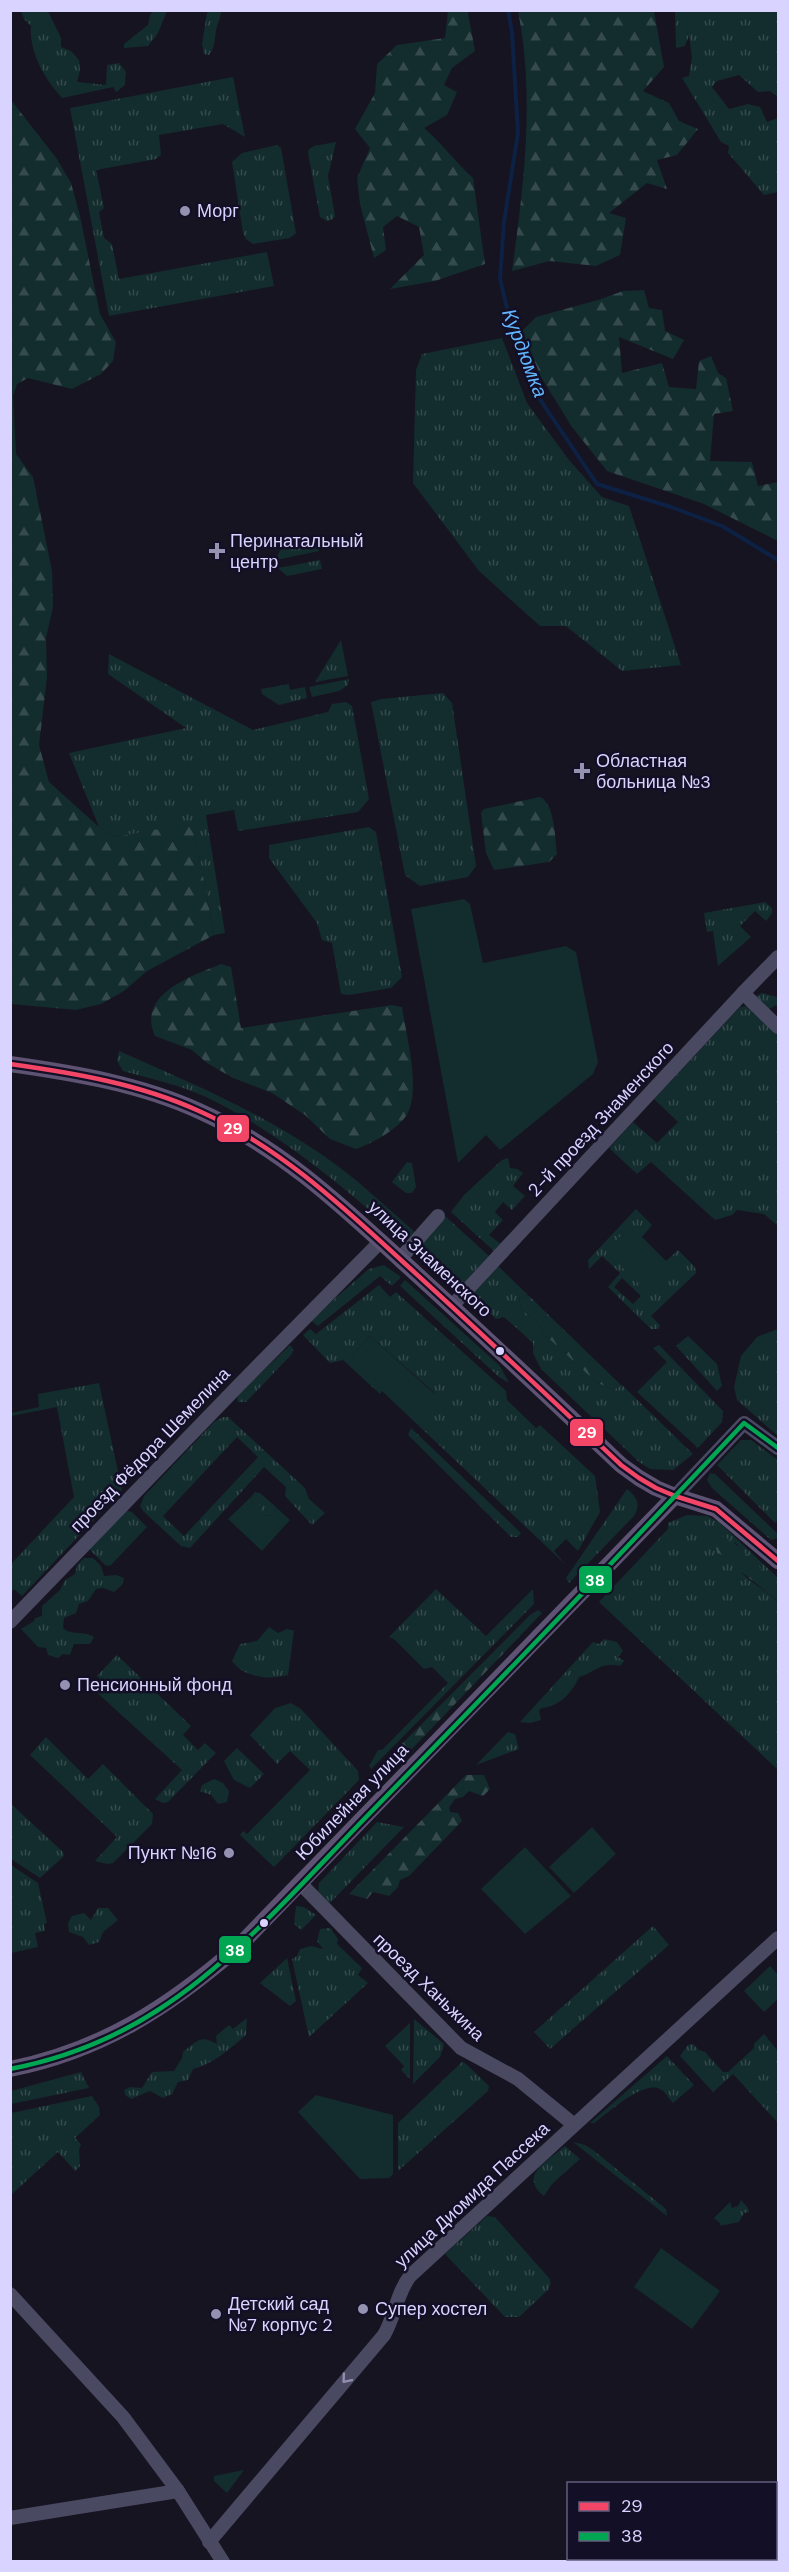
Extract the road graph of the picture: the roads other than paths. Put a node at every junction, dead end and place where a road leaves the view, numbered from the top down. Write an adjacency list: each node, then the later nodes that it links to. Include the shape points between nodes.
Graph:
1 (778, 957): 2 (street, 2-й проезд Знаменского)
2 (742, 993): 3 (street); 8 (street, 2-й проезд Знаменского)
3 (778, 1027)
4 (10, 1064): 6 (main road, улица Знаменского, via 112,1082 198,1110 272,1151 336,1199)
5 (438, 1216): 7 (street)
6 (381, 1241): 7 (main road, улица Знаменского); 12 (street, проезд Фёдора Шемелина)
7 (400, 1259): 8 (main road, улица Знаменского)
8 (452, 1306): 10 (main road, улица Знаменского, via 621,1465 639,1479)
9 (778, 1448): 10 (street, via 744,1424)
10 (675, 1496): 11 (main road, улица Знаменского, via 716,1509); 13 (main road, Юбилейная улица)
11 (778, 1561)
12 (10, 1622)
13 (300, 1883): 15 (main road, Юбилейная улица, via 238,1947 157,2010 81,2048); 16 (street, проезд Ханьжина, via 461,2048 519,2079)
14 (778, 1938): 16 (street, улица Диомида Пассека)
15 (10, 2068)
16 (573, 2124): 20 (street, улица Диомида Пассека, one-way to 20, via 410,2276 400,2291 384,2335)
17 (10, 2294): 18 (street, via 129,2424)
18 (178, 2491): 19 (street); 20 (street)
19 (10, 2518)
20 (209, 2542): 21 (street)
21 (223, 2562)

